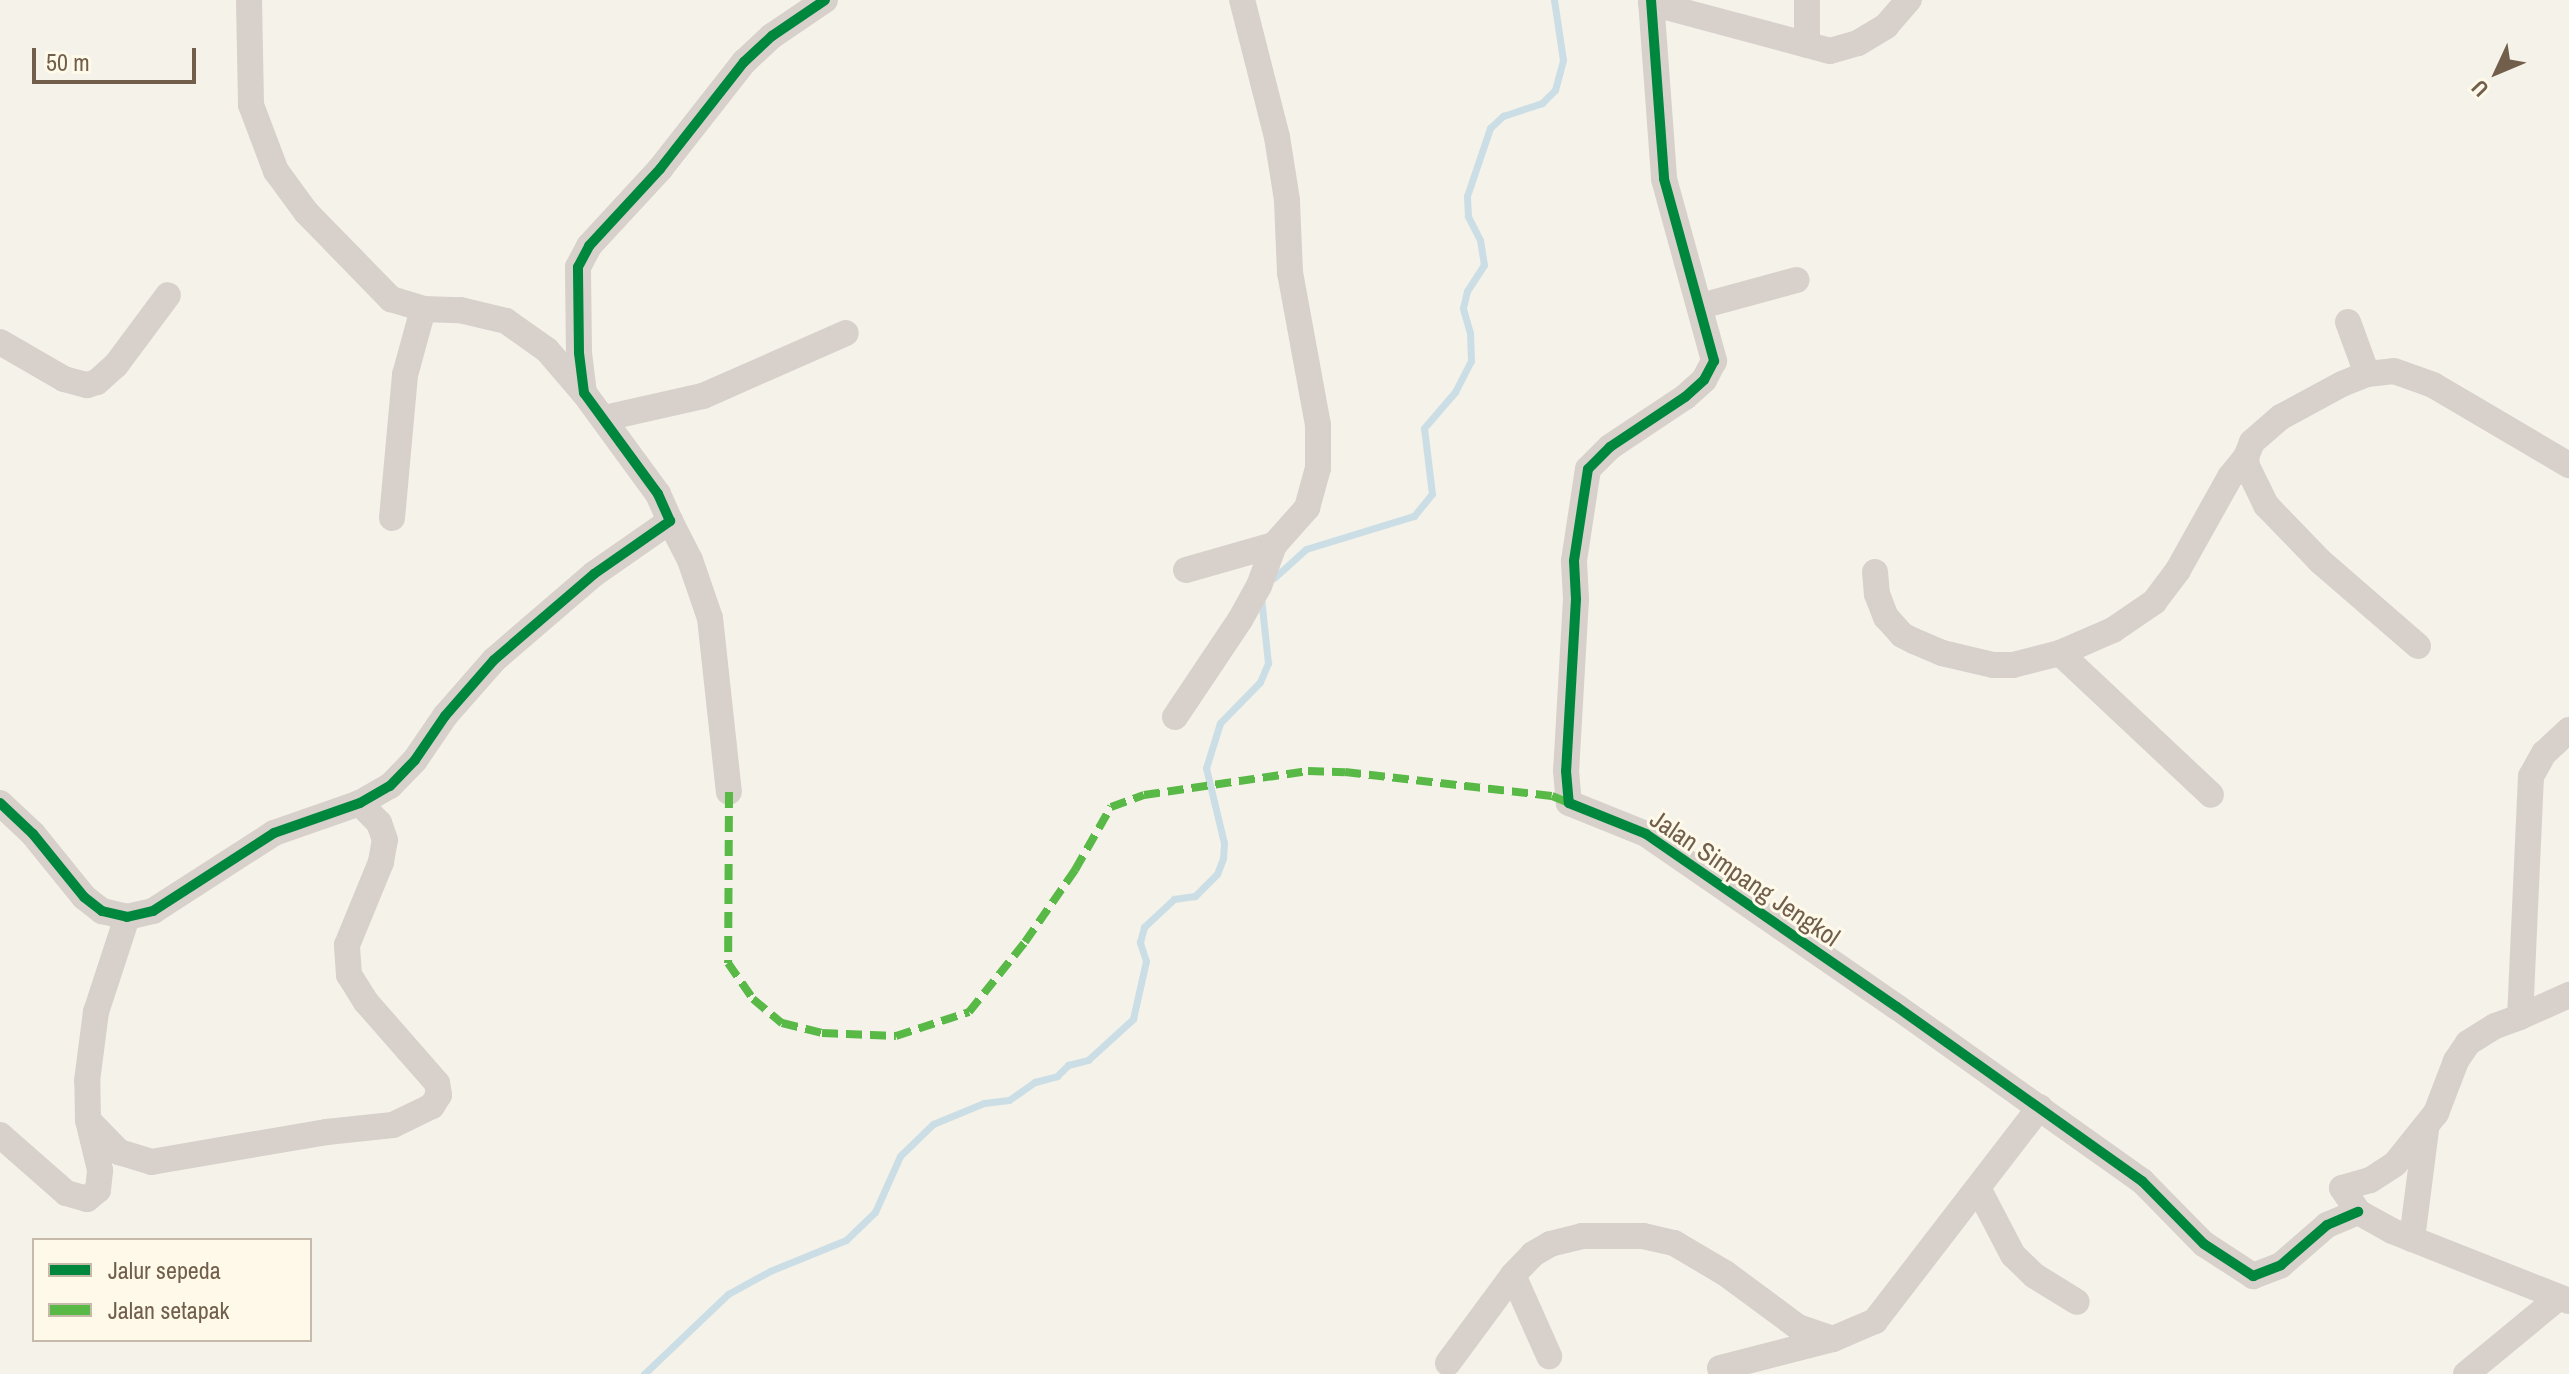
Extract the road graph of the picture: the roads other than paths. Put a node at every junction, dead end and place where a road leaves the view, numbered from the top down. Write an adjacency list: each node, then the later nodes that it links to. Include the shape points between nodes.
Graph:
1 (249, 0): 11 (street, via 251,105 276,171 306,212 383,292 398,303)
2 (825, 0): 16 (street, via 744,62 660,169 582,256 577,285)
3 (1242, 0): 22 (street, via 1277,137 1290,273 1320,447 1307,508)
4 (1807, 0): 7 (street)
5 (1909, 0): 7 (street, via 1886,26 1858,43 1830,51)
6 (1651, 2): 7 (street); 10 (street, Jalan Simpang Jengkol, via 1664,179)
7 (1807, 45)
8 (1797, 280): 10 (street)
9 (168, 295): 14 (street, via 116,365 87,385 64,379)
10 (1701, 306): 36 (street, Jalan Simpang Jengkol, via 1714,361 1704,380 1610,447 1588,469 1574,561 1569,803 1646,834)
11 (423, 309): 16 (street, via 460,310 506,321 547,350); 20 (street, via 405,375)
12 (2348, 322): 15 (street)
13 (846, 333): 17 (street, via 703,396)
14 (0, 342)
15 (2367, 374): 18 (street, via 2281,417 2252,442); 19 (street, via 2394,371 2433,385)
16 (584, 393): 17 (street)
17 (605, 418): 21 (street, via 658,494)
18 (2246, 457): 25 (street, via 2266,505 2320,561); 26 (street, via 2154,602 2113,630)
19 (2569, 465)
20 (392, 518)
21 (670, 521): 29 (street, via 710,618); 32 (street, via 594,574 494,660 405,773)
22 (1274, 545): 23 (street); 27 (street, via 1240,620)
23 (1186, 570)
24 (1875, 572): 26 (street, via 1886,617 1914,641 1993,665)
25 (2418, 646)
26 (2060, 653): 30 (street)
27 (1175, 717)
28 (2569, 730): 35 (street, via 2544,753 2531,776)
29 (729, 792)
30 (2211, 795)
31 (0, 803): 33 (street, via 84,897 102,911)
32 (360, 803): 33 (street, via 274,833 180,896); 37 (street, via 379,823 385,840 347,945 349,975 437,1083 439,1095 432,1106 393,1125 151,1162 119,1152)
33 (127, 917): 37 (street, via 96,1012)
34 (2569, 995): 35 (street)
35 (2520, 1017): 38 (street, via 2468,1043)
36 (2040, 1107): 40 (street); 41 (street, Jalan Simpang Jengkol, via 2142,1181 2204,1244 2253,1276 2281,1265 2327,1225)
37 (88, 1120): 39 (street, via 100,1182 87,1199 49,1182)
38 (2426, 1129): 41 (street, via 2395,1164 2370,1180 2342,1188); 42 (street)
39 (0, 1135)
40 (1979, 1190): 45 (street, via 2013,1255); 46 (street, via 1875,1321)
41 (2358, 1212): 42 (street)
42 (2412, 1239): 44 (street)
43 (1513, 1275): 46 (street, via 1533,1254 1564,1239 1643,1236 1687,1249 1798,1327); 47 (street); 48 (street)
44 (2563, 1300): 50 (street)
45 (2077, 1302)
46 (1833, 1339): 49 (street)
47 (1549, 1356)
48 (1448, 1363)
49 (1720, 1368)
50 (2466, 1374)

